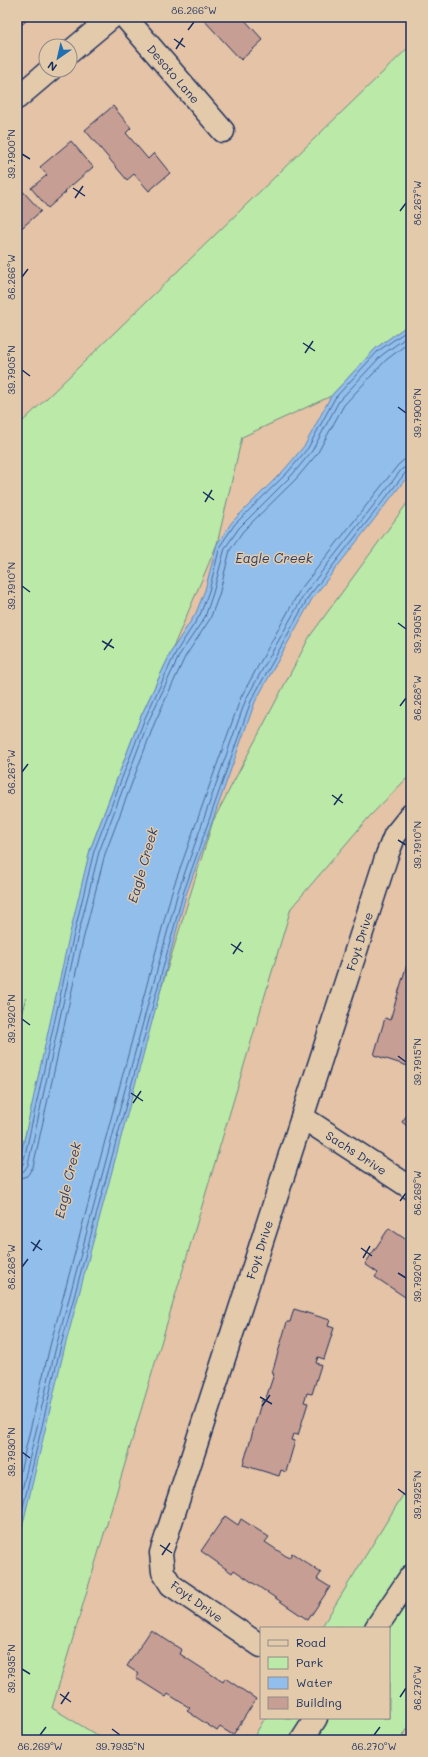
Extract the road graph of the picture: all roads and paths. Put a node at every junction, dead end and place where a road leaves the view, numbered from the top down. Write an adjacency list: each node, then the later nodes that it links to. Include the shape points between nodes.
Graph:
1 (112, 17): 3 (street)
2 (125, 17): 6 (street, Desoto Lane)
3 (78, 45)
4 (41, 78): 5 (street)
5 (17, 98)
6 (223, 131)
7 (411, 815): 8 (street, Foyt Drive, via 396,835 387,855)
8 (302, 1117): 9 (street, Sachs Drive); 12 (street, Foyt Drive, via 161,1553 163,1572 171,1585)
9 (411, 1188)
10 (411, 1576): 11 (street)
11 (377, 1627)
12 (260, 1645)
13 (315, 1719): 14 (street)
14 (302, 1740)

